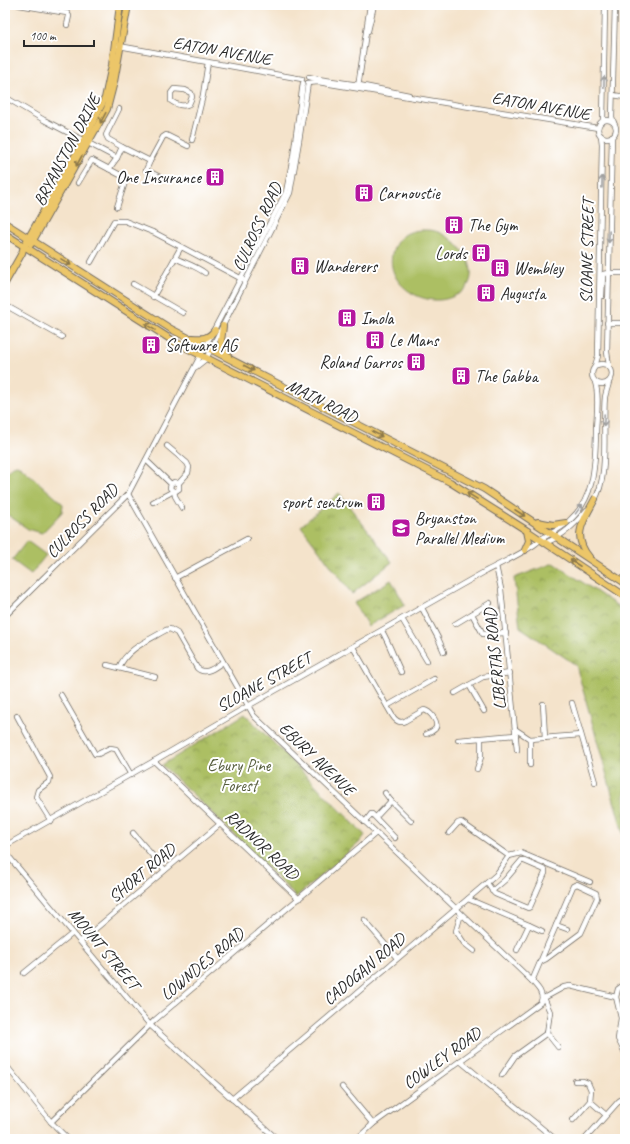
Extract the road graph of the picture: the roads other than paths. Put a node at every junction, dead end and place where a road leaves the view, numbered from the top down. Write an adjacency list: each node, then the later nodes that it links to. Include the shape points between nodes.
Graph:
1 (19, 5): 8 (street, via 60,10 68,14)
2 (120, 5): 10 (main road, BRYANSTON DRIVE)
3 (128, 5): 10 (main road, BRYANSTON DRIVE)
4 (370, 5): 9 (street)
5 (374, 5): 9 (street)
6 (605, 5): 20 (street, one-way to 6)
7 (615, 5): 14 (street)
8 (67, 25)
9 (366, 36): 13 (street)
10 (118, 46): 11 (street, EATON AVENUE); 26 (main road, BRYANSTON DRIVE, via 109,105)
11 (208, 62): 12 (street, EATON AVENUE); 18 (street)
12 (305, 82): 13 (street, EATON AVENUE); 13 (street, EATON AVENUE, via 306,75); 49 (street, CULROSS ROAD, via 287,189)
13 (359, 87): 22 (street, EATON AVENUE)
14 (613, 95): 16 (street); 21 (street)
15 (5, 97): 26 (street)
16 (625, 97)
17 (191, 101): 17 (street, via 187,106 174,104 171,100 172,90 188,91); 18 (street)
18 (201, 103): 25 (street)
19 (119, 110): 28 (street, via 106,134 108,139)
20 (603, 120): 21 (street); 22 (street)
21 (614, 123): 24 (street, via 616,128)
22 (598, 128): 23 (street)
23 (601, 136): 24 (street); 54 (street, SLOANE STREET, one-way to 23)
24 (612, 136): 47 (street, SLOANE STREET, one-way to 47)
25 (192, 140)
26 (86, 142): 29 (street); 36 (main road, BRYANSTON DRIVE); 39 (main road, BRYANSTON DRIVE, one-way to 39)
27 (188, 146): 30 (street, via 165,135)
28 (122, 147): 29 (street); 30 (street)
29 (117, 158): 31 (street)
30 (150, 161): 32 (street, via 146,170)
31 (109, 169): 33 (street, via 92,160); 34 (street, via 126,179)
32 (158, 176)
33 (78, 183)
34 (118, 207)
35 (5, 224): 37 (main road, MAIN ROAD)
36 (34, 226): 37 (main road, via 25,231); 39 (main road, BRYANSTON DRIVE)
37 (17, 231): 39 (main road, MAIN ROAD)
38 (5, 234): 40 (main road, MAIN ROAD)
39 (30, 240): 40 (main road, BRYANSTON DRIVE); 61 (main road, MAIN ROAD, one-way to 61)
40 (26, 247): 42 (main road, MAIN ROAD); 45 (main road, BRYANSTON DRIVE)
41 (181, 247): 43 (street); 44 (street, via 124,220 114,221); 49 (street)
42 (41, 257): 45 (main road, via 27,255); 66 (main road, MAIN ROAD, one-way to 42, via 159,333)
43 (175, 258): 46 (street, via 196,266); 52 (street)
44 (91, 262)
45 (15, 265): 50 (main road, BRYANSTON DRIVE)
46 (205, 273)
47 (608, 273): 48 (street); 54 (street, via 604,274); 56 (street, SLOANE STREET)
48 (625, 273)
49 (244, 279): 58 (street, CULROSS ROAD); 59 (street, CULROSS ROAD)
50 (5, 283)
51 (133, 284): 52 (street)
52 (153, 297): 55 (street)
53 (5, 305): 62 (street)
54 (599, 305): 60 (street, SLOANE STREET)
55 (183, 314)
56 (607, 323): 57 (street); 60 (street); 63 (street, SLOANE STREET)
57 (625, 323)
58 (223, 326): 64 (street, CULROSS ROAD); 67 (main road, via 221,346)
59 (214, 330): 61 (main road, via 204,339); 64 (street, CULROSS ROAD)
60 (598, 334): 65 (street, SLOANE STREET)
61 (186, 336): 64 (main road, MAIN ROAD)
62 (62, 337)
63 (607, 344): 65 (street); 69 (street, SLOANE STREET)
64 (208, 348): 66 (street, CULROSS ROAD); 67 (main road, MAIN ROAD)
65 (598, 348): 68 (street, SLOANE STREET)
66 (204, 357): 73 (street, CULROSS ROAD, via 194,368); 83 (main road, MAIN ROAD, one-way to 66, via 423,468)
67 (232, 360): 81 (main road, MAIN ROAD, one-way to 81, via 470,482)
68 (595, 366): 69 (street); 70 (street, via 592,374)
69 (609, 366): 71 (street, via 612,370)
70 (595, 382): 71 (street, via 600,385); 82 (street, SLOANE STREET, one-way to 70, via 587,497 595,470)
71 (609, 382): 78 (street, SLOANE STREET, one-way to 78, via 605,397 602,474)
72 (168, 446): 75 (street, via 189,468 188,473)
73 (146, 460): 74 (street); 77 (street, CULROSS ROAD)
74 (171, 484): 75 (street); 76 (street, via 170,488)
75 (178, 484): 76 (street, via 179,489)
76 (173, 491): 79 (street); 80 (street)
77 (128, 494): 91 (street, EBURY AVENUE); 97 (street, CULROSS ROAD)
78 (595, 499): 85 (street, SLOANE STREET, via 580,518); 89 (main road, via 583,520 580,533 583,547)
79 (153, 502)
80 (182, 508)
81 (532, 521): 82 (main road, via 554,525); 84 (main road, MAIN ROAD)
82 (566, 523): 84 (street, SLOANE STREET)
83 (526, 530): 87 (main road, MAIN ROAD); 88 (main road, via 529,541)
84 (550, 534): 85 (main road, MAIN ROAD); 87 (street, SLOANE STREET)
85 (557, 538): 87 (street, SLOANE STREET); 89 (main road, MAIN ROAD)
86 (247, 539): 91 (street)
87 (540, 542): 88 (street, SLOANE STREET); 93 (main road, MAIN ROAD, one-way to 87)
88 (525, 550): 90 (street, SLOANE STREET)
89 (593, 562): 92 (main road, MAIN ROAD)
90 (496, 566): 95 (street, SLOANE STREET); 101 (street, LIBERTAS ROAD)
91 (176, 578): 105 (street, EBURY AVENUE)
92 (625, 584)
93 (625, 596)
94 (490, 603): 96 (street)
95 (422, 608): 98 (street, SLOANE STREET); 103 (street)
96 (472, 614): 99 (street); 101 (street, via 483,634)
97 (5, 616)
98 (402, 619): 100 (street, SLOANE STREET); 104 (street)
99 (454, 624)
100 (382, 631): 102 (street, SLOANE STREET); 108 (street)
101 (506, 633): 109 (street, LIBERTAS ROAD)
102 (353, 647): 117 (street, SLOANE STREET); 118 (street)
103 (444, 652)
104 (427, 661)
105 (223, 662): 107 (street, via 207,672 200,670 177,633 170,629 133,649); 117 (street, EBURY AVENUE)
106 (108, 665): 107 (street)
107 (119, 668): 110 (street)
108 (401, 672)
109 (510, 673): 112 (street, via 483,677); 121 (street, LIBERTAS ROAD)
110 (155, 677)
111 (434, 679): 118 (street)
112 (469, 685): 113 (street); 119 (street)
113 (455, 693)
114 (61, 694): 132 (street, via 95,754 110,748 116,749)
115 (572, 703): 123 (street)
116 (543, 704): 125 (street)
117 (248, 706): 129 (street, SLOANE STREET); 139 (street, EBURY AVENUE, via 257,720)
118 (387, 706): 122 (street, via 394,718 402,722 424,710 429,711 436,722 436,727)
119 (484, 711)
120 (17, 716): 137 (street, via 50,777 49,782 38,790 36,797)
121 (515, 732): 124 (street); 126 (street); 128 (street, LIBERTAS ROAD)
122 (426, 734)
123 (581, 735): 125 (street); 133 (street)
124 (481, 738): 127 (street); 131 (street, via 482,755)
125 (546, 738): 126 (street)
126 (530, 739): 130 (street)
127 (458, 740)
128 (517, 750)
129 (154, 761): 132 (street, SLOANE STREET); 140 (street, RADNOR ROAD)
130 (530, 765)
131 (478, 769)
132 (131, 775): 137 (street, SLOANE STREET)
133 (595, 782)
134 (385, 793): 135 (street)
135 (391, 801): 136 (street); 138 (street)
136 (376, 817): 139 (street, via 371,814); 144 (street)
137 (51, 821): 145 (street, SLOANE STREET)
138 (411, 821)
139 (364, 822): 142 (street, EBURY AVENUE)
140 (220, 824): 148 (street, SHORT ROAD); 152 (street, RADNOR ROAD)
141 (133, 833): 148 (street)
142 (376, 833): 152 (street, LOWNDES ROAD); 154 (street, EBURY AVENUE)
143 (449, 833): 147 (street, via 461,822)
144 (395, 838)
145 (5, 846)
146 (5, 852): 161 (street, MOUNT STREET)
147 (509, 856): 149 (street, via 521,853); 150 (street, CADOGAN ROAD)
148 (165, 870): 162 (street, SHORT ROAD)
149 (590, 882)
150 (487, 883): 151 (street); 153 (street, CADOGAN ROAD)
151 (492, 891): 151 (street, via 526,908 529,907 546,871 522,860)
152 (299, 899): 172 (street, LOWNDES ROAD)
153 (468, 899): 154 (street, CADOGAN ROAD); 158 (street)
154 (456, 909): 155 (street, EBURY AVENUE); 165 (street, CADOGAN ROAD)
155 (461, 914): 164 (street, via 456,931 464,943); 168 (street, EBURY AVENUE)
156 (364, 920): 165 (street)
157 (556, 924): 159 (street); 166 (street); 166 (street, via 574,885 596,892 597,898 581,933)
158 (529, 925): 160 (street); 163 (street)
159 (566, 929)
160 (542, 931)
161 (73, 933): 162 (street, MOUNT STREET); 167 (street)
162 (80, 942): 172 (street, MOUNT STREET)
163 (517, 950)
164 (474, 951)
165 (398, 958): 182 (street, CADOGAN ROAD)
166 (540, 962): 168 (street)
167 (24, 973)
168 (532, 981): 171 (street, EBURY AVENUE)
169 (625, 984): 170 (street, via 618,989)
170 (616, 997): 171 (street, COWLEY ROAD, via 570,986); 175 (street, via 620,1015 618,1039)
171 (543, 998): 173 (street, EBURY AVENUE, via 550,1012); 176 (street, COWLEY ROAD, via 540,1004)
172 (150, 1025): 182 (street, MOUNT STREET); 186 (street, LOWNDES ROAD)
173 (546, 1033): 174 (street); 178 (street, via 515,1056)
174 (558, 1047)
175 (625, 1053)
176 (460, 1061): 187 (street, COWLEY ROAD); 191 (street)
177 (5, 1064): 186 (street)
178 (502, 1075)
179 (575, 1081): 183 (street, via 588,1083 592,1093)
180 (342, 1087): 187 (street)
181 (625, 1097): 184 (street)
182 (232, 1099): 189 (street, MOUNT STREET)
183 (590, 1101): 184 (street); 185 (street)
184 (606, 1115): 192 (street)
185 (573, 1120)
186 (51, 1122): 188 (street)
187 (373, 1124): 190 (street, COWLEY ROAD)
188 (68, 1139)
189 (277, 1139)
190 (357, 1139)
191 (555, 1139)
192 (585, 1139)

